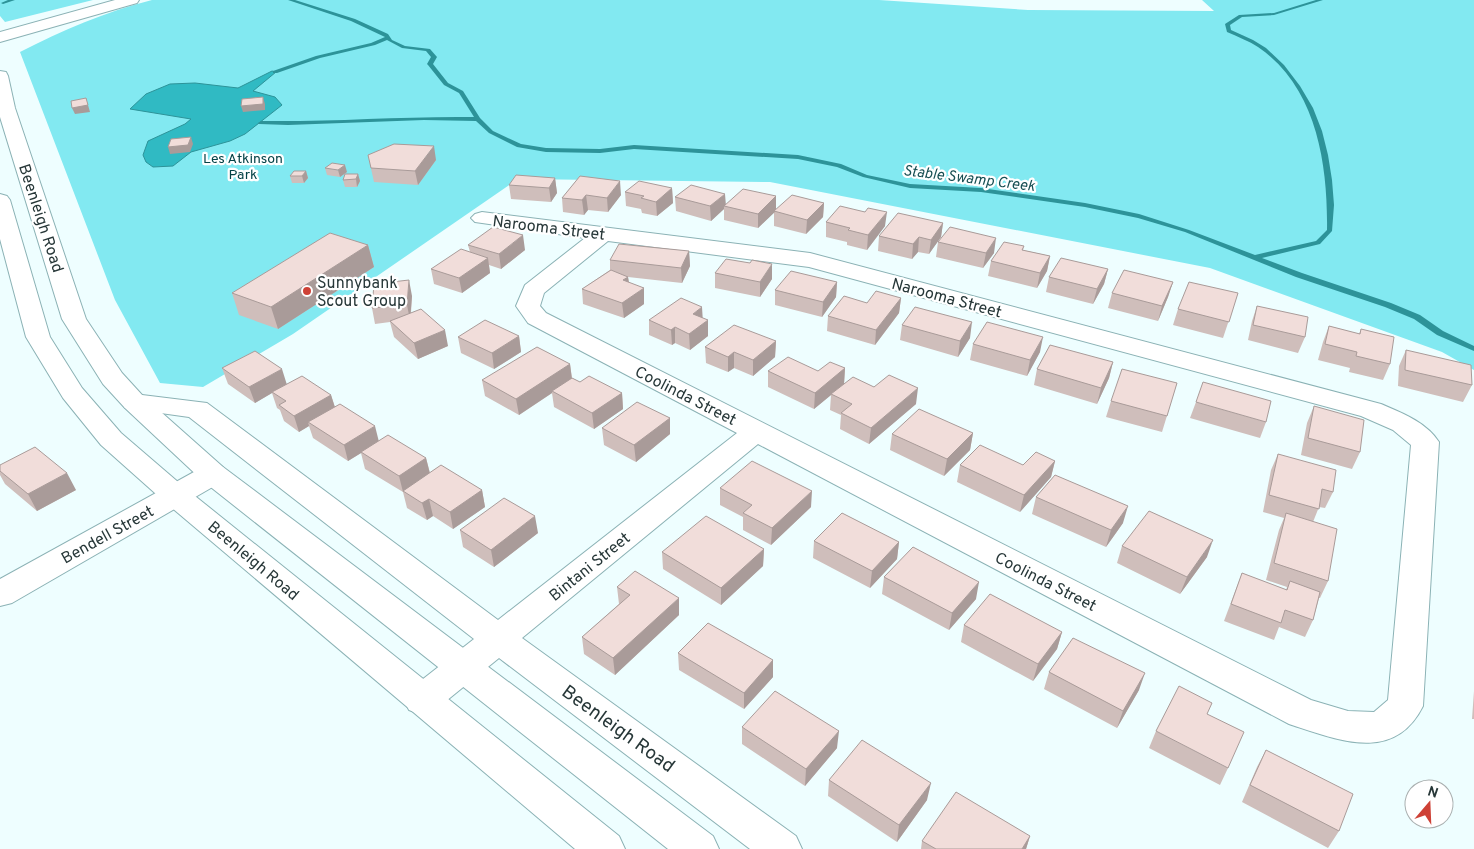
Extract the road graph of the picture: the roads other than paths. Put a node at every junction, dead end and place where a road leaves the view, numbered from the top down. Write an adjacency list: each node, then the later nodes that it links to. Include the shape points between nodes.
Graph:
1 (132, 0): 2 (street)
2 (106, 4): 3 (street); 4 (street); 5 (street)
3 (0, 31)
4 (0, 37)
5 (0, 50)
6 (0, 76): 10 (street, Beenleigh Road, via 6,108 74,319 112,378)
7 (0, 200): 14 (street, Beenleigh Road, via 38,336 72,392 111,439)
8 (482, 218): 9 (street, Narooma Street)
9 (604, 233): 11 (street, Narooma Street, via 810,260 1362,407); 12 (street, Coolinda Street, via 533,290 528,306 537,318)
10 (134, 402): 13 (street, Beenleigh Road); 16 (street, Beenleigh Road, via 197,409)
11 (1402, 424): 12 (street, Coolinda Street, via 1425,442 1405,706 1380,728 1348,726 1302,713)
12 (756, 432): 16 (street, Bintani Street)
13 (214, 474): 14 (street, Bendell Street); 17 (street, Beenleigh Road)
14 (175, 495): 15 (street, Bendell Street); 18 (street, Beenleigh Road)
15 (0, 594)
16 (498, 639): 17 (street, Bintani Street); 21 (street, Beenleigh Road)
17 (464, 666): 18 (street, Bintani Street); 20 (street, Beenleigh Road)
18 (422, 700): 19 (street, Beenleigh Road)
19 (605, 849)
20 (699, 849)
21 (782, 849)

